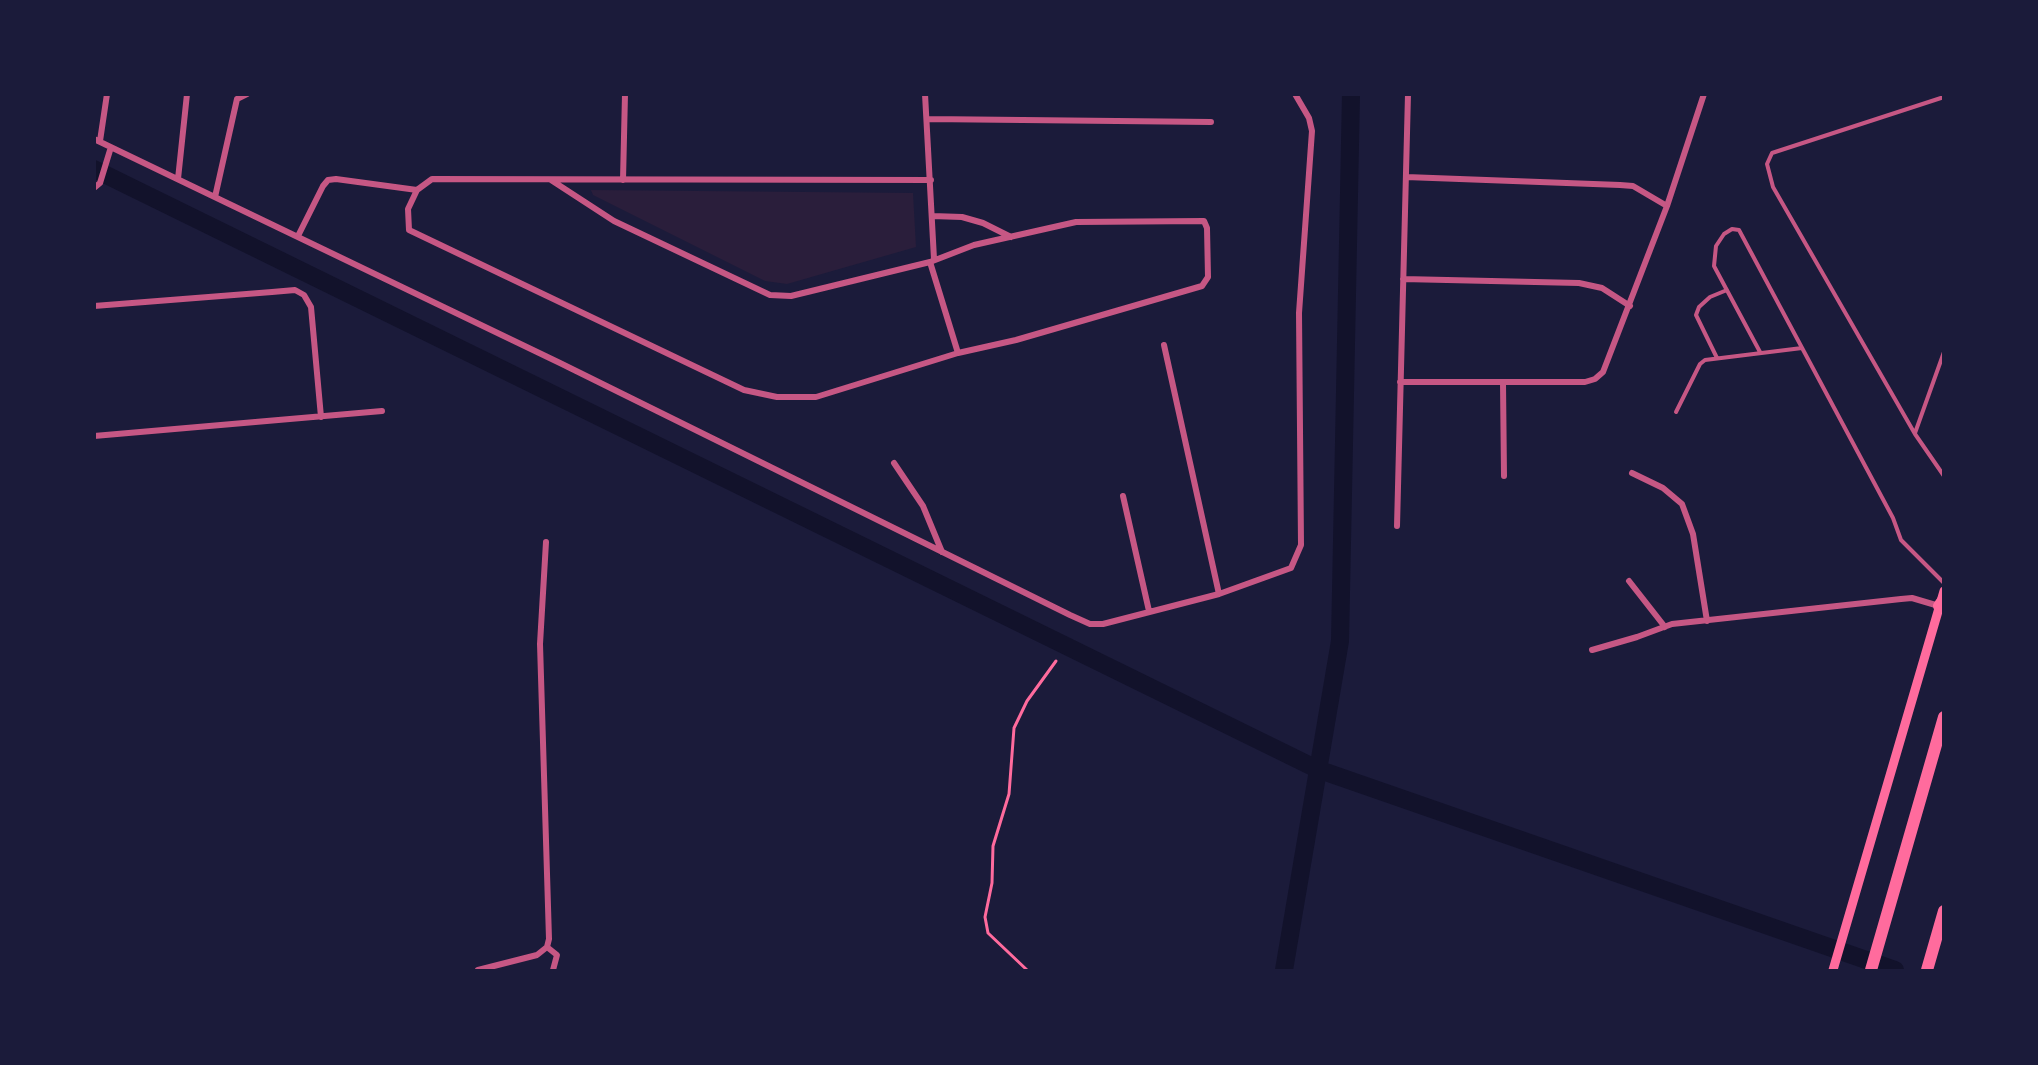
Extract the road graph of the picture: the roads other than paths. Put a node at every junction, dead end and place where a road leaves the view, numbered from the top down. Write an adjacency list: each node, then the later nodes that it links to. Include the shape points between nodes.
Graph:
1 (107, 94): 12 (street)
2 (188, 94): 15 (street)
3 (247, 94): 21 (street, via 237,99)
4 (625, 94): 17 (street)
5 (925, 94): 10 (street)
6 (1295, 94): 55 (street, via 1312,131 1299,313 1301,545 1291,568)
7 (1407, 94): 14 (street)
8 (1704, 94): 22 (street)
9 (1944, 97): 42 (lane, via 1772,153 1767,164 1773,187)
10 (928, 119): 11 (street); 18 (street)
11 (1211, 122)
12 (97, 140): 13 (street)
13 (111, 147): 15 (street); 19 (street)
14 (1406, 177): 22 (street, via 1633,186); 27 (street)
15 (178, 179): 21 (street)
16 (551, 180): 17 (street); 20 (street, via 432,178); 26 (street, via 614,221 770,295 791,296)
17 (623, 180): 18 (street)
18 (931, 180): 23 (street)
19 (97, 186)
20 (417, 190): 24 (street, via 328,180); 35 (street, via 408,209 409,230 744,390 777,397 816,397)
21 (215, 197): 24 (street)
22 (1667, 207): 30 (street)
23 (932, 216): 25 (street, via 962,217); 26 (street)
24 (298, 236): 51 (street)
25 (1011, 237): 26 (street); 35 (street, via 1076,222 1200,220 1207,228 1208,277 1202,286 1168,297)
26 (932, 260): 35 (street)
27 (1403, 279): 30 (street, via 1578,283 1602,288); 37 (street)
28 (1727, 291): 32 (lane, via 1713,266 1716,246 1732,229 1739,230); 33 (lane); 36 (lane, via 1710,297 1696,315)
29 (94, 306): 41 (street, via 272,292 295,291 304,295 311,307)
30 (1630, 306): 38 (street, via 1603,372 1595,379)
31 (1164, 345): 55 (street)
32 (1803, 348): 33 (lane); 53 (lane, via 1901,540)
33 (1760, 351): 36 (lane)
34 (1944, 352): 42 (lane)
35 (958, 353)
36 (1717, 358): 40 (lane, via 1700,364)
37 (1400, 382): 38 (street); 49 (street)
38 (1503, 383): 46 (street)
39 (382, 411): 41 (street)
40 (1676, 412)
41 (321, 417): 43 (street)
42 (1915, 434): 47 (lane)
43 (94, 436)
44 (894, 463): 51 (street, via 923,506)
45 (1632, 473): 58 (street, via 1663,488 1682,504 1693,534)
46 (1504, 476)
47 (1944, 476)
48 (1123, 496): 57 (street)
49 (1397, 526)
50 (546, 542): 63 (street, via 540,644)
51 (942, 552): 57 (street, via 1090,624)
52 (1629, 581): 59 (street)
53 (1944, 583)
54 (1944, 591): 56 (main road)
55 (1220, 594): 57 (street)
56 (1941, 602): 58 (street, via 1912,598); 66 (main road)
57 (1149, 611)
58 (1707, 621): 59 (street)
59 (1665, 627): 60 (street)
60 (1592, 650)
61 (1944, 717): 67 (highway)
62 (1944, 911): 68 (highway)
63 (547, 947): 64 (street, via 537,955); 65 (street, via 557,955)
64 (478, 970)
65 (553, 970)
66 (1833, 970)
67 (1871, 970)
68 (1927, 970)

